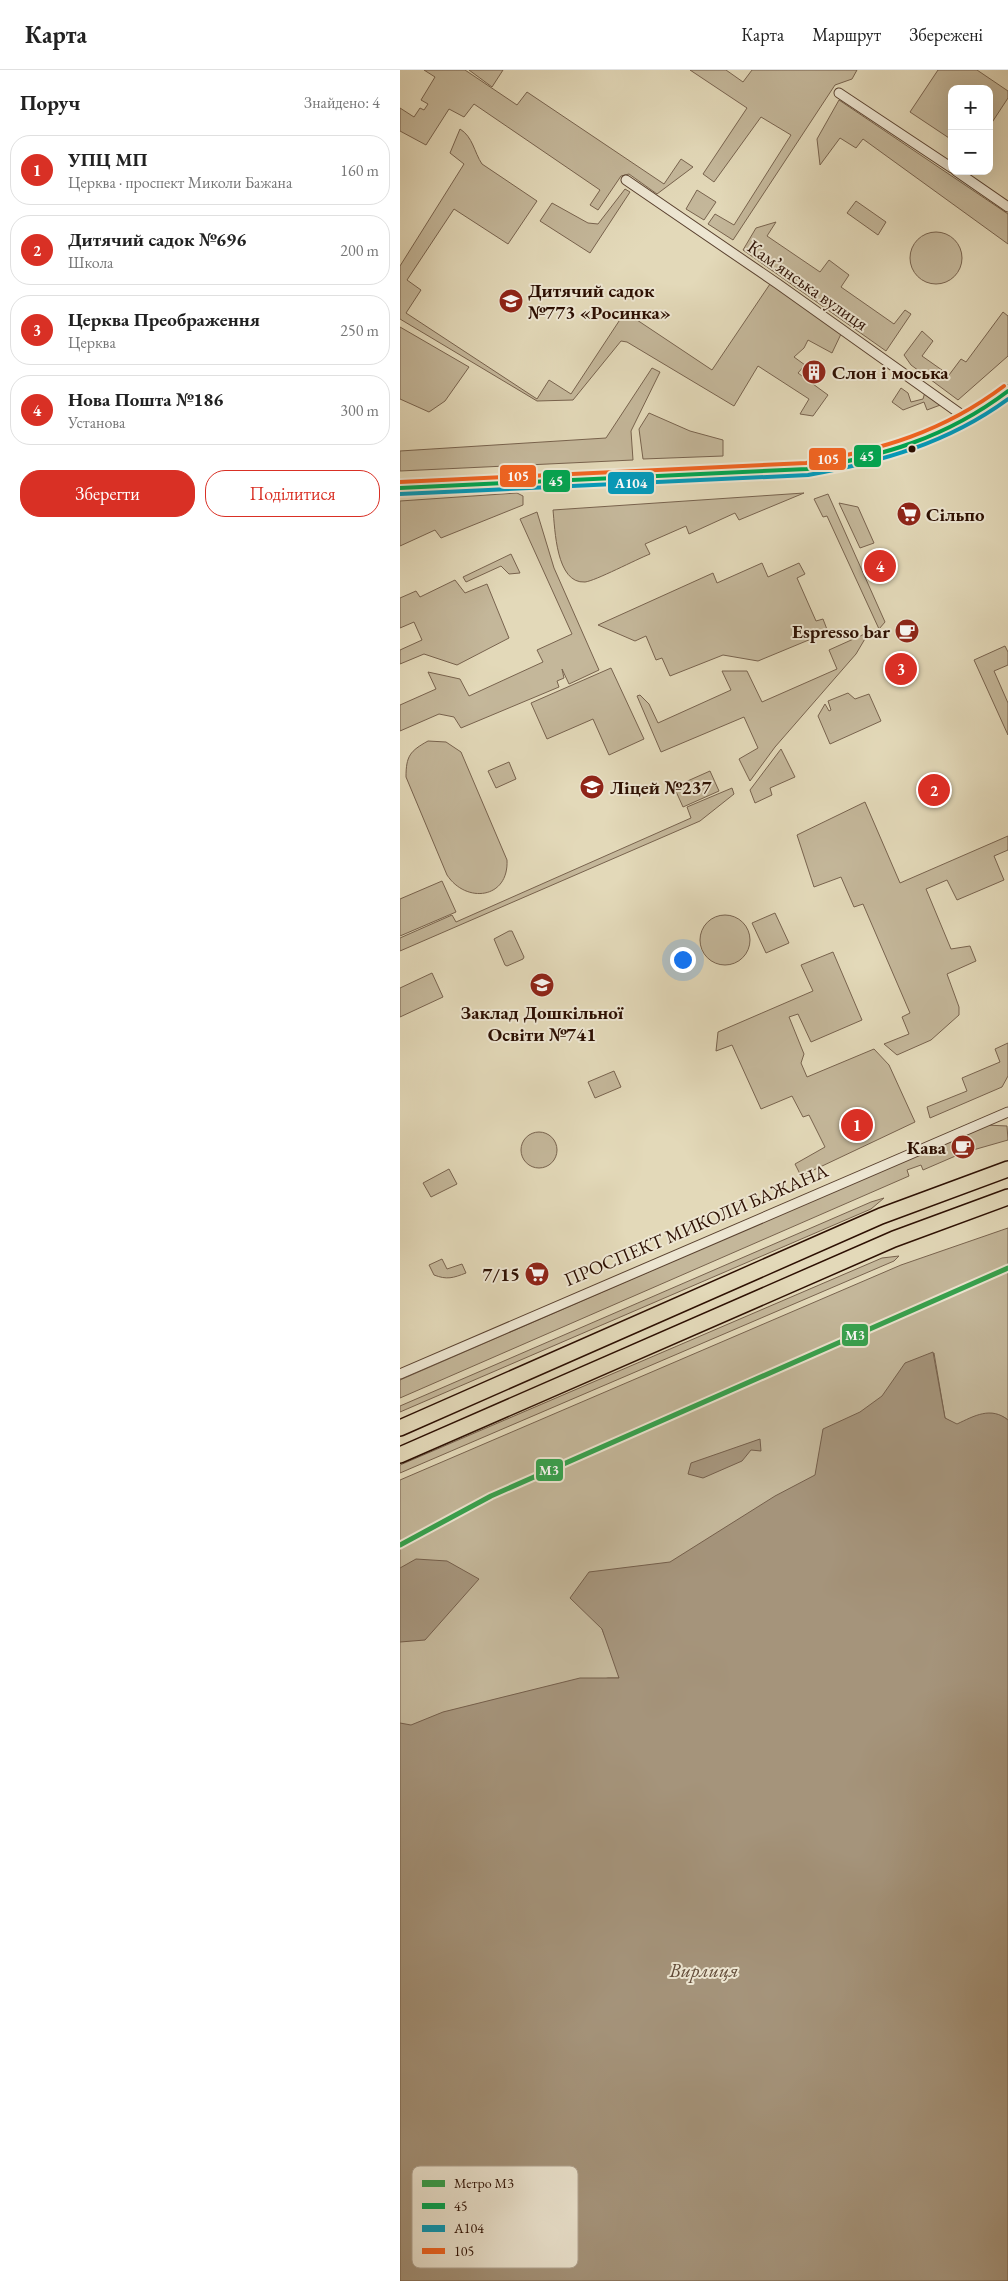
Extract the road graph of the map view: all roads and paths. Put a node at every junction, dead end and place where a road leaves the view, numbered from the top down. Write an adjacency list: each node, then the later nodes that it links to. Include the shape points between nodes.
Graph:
1 (840, 93): 2 (street)
2 (948, 165)
3 (962, 175): 5 (street)
4 (626, 180): 7 (street, Камʼянська вулиця)
5 (1008, 207)
6 (1008, 392): 7 (street)
7 (969, 420): 8 (street, via 893,451 807,469)
8 (400, 488)
9 (1008, 1112): 12 (street, ПРОСПЕКТ МИКОЛИ БАЖАНА)
10 (1008, 1169): 13 (highway, via 881,1216)
11 (1008, 1197): 14 (highway, via 894,1239)
12 (400, 1374)
13 (400, 1428)
14 (400, 1455)

